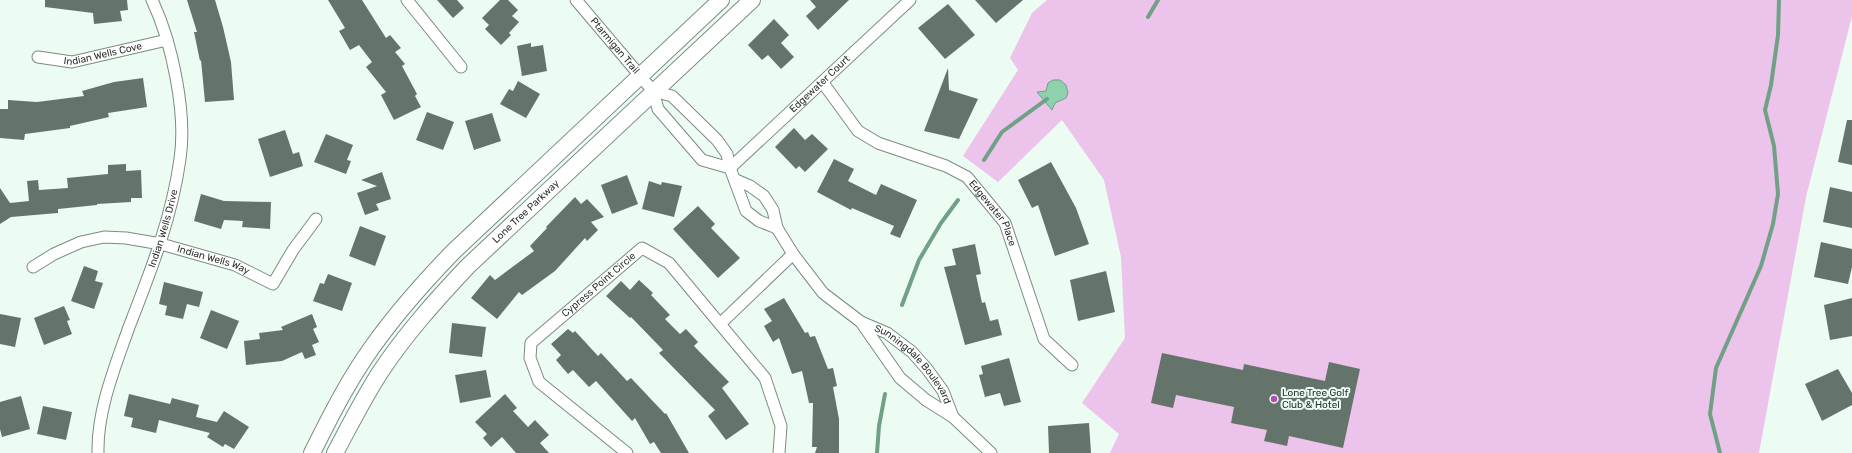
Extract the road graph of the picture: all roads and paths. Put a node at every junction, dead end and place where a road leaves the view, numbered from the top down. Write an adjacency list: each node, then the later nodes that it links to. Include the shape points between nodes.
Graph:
1 (152, 0): 7 (street, Indian Wells Drive)
2 (408, 0): 9 (street)
3 (576, 0): 10 (street, Ptarmigan Trail)
4 (721, 0): 10 (street)
5 (752, 0): 12 (street, Lone Tree Parkway)
6 (910, 0): 11 (street, Edgewater Court)
7 (167, 40): 8 (street, Indian Wells Cove, via 72,62); 17 (street, Indian Wells Drive, via 181,115 181,158)
8 (38, 57)
9 (461, 67)
10 (639, 75): 12 (street, Ptarmigan Trail); 25 (street, via 416,290 363,360)
11 (822, 83): 13 (street, Edgewater Court); 22 (street, Edgewater Place, via 858,131 878,143 946,166 967,177 1005,223 1044,339)
12 (653, 91): 13 (street, via 672,96 684,107 727,154); 13 (street, via 658,110 702,160); 26 (street, Lone Tree Parkway, via 468,266 432,304 381,372)
13 (730, 168): 14 (street)
14 (736, 180): 16 (street, Sunningdale Boulevard, via 764,196 773,210); 16 (street, via 746,211 759,221)
15 (316, 219): 17 (street, Indian Wells Way, via 293,250 273,284 235,265)
16 (777, 228): 18 (street, Sunningdale Boulevard)
17 (161, 244): 19 (street, Indian Wells Way, via 104,237 81,242); 24 (street, Indian Wells Drive, via 104,403)
18 (793, 254): 20 (street, Sunningdale Boulevard, via 823,293); 21 (street)
19 (33, 267)
20 (861, 322): 23 (street, Sunningdale Boulevard, via 900,378 926,400); 23 (street, Sunningdale Boulevard, via 888,333 912,352 943,391)
21 (721, 323): 27 (street, Cypress Point Circle, via 669,263 642,248 531,342 530,358 539,382); 28 (street, Cypress Point Circle, via 765,378 782,426)
22 (1072, 365)
23 (953, 417): 29 (street, Sunningdale Boulevard)
24 (98, 453)
25 (312, 453)
26 (335, 453)
27 (627, 453)
28 (779, 453)
29 (991, 453)

